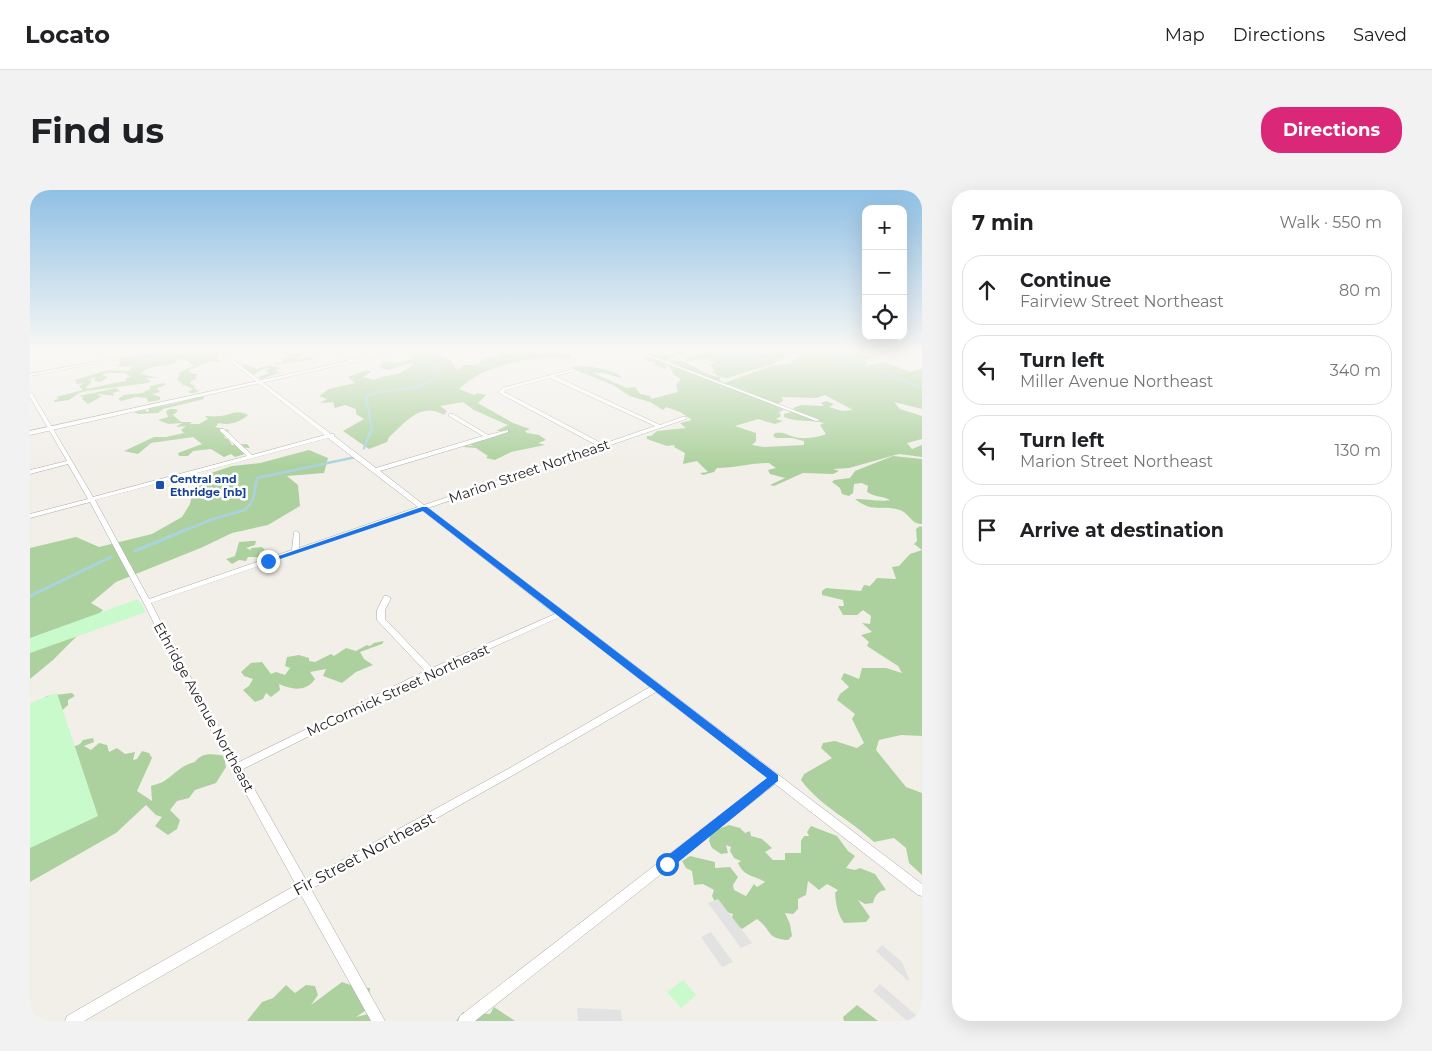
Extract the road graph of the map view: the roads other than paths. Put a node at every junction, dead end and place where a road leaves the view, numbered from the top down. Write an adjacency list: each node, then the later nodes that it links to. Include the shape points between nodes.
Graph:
1 (226, 389): 12 (street)
2 (271, 389): 16 (street)
3 (505, 389): 18 (street, via 501,390 503,394)
4 (578, 389): 11 (street)
5 (735, 389): 10 (street)
6 (30, 393): 7 (street, Ethridge Avenue Northeast)
7 (32, 402): 12 (street, Ethridge Avenue Northeast)
8 (451, 415): 17 (street)
9 (684, 418): 11 (street, Marion Street Northeast)
10 (818, 420)
11 (659, 426): 18 (street, Marion Street Northeast)
12 (51, 428): 15 (street); 20 (street, Ethridge Avenue Northeast)
13 (222, 430): 19 (street)
14 (506, 431): 17 (street)
15 (30, 433)
16 (332, 435): 19 (street); 21 (street)
17 (488, 437): 21 (street)
18 (603, 446): 24 (street, Marion Street Northeast)
19 (251, 457): 23 (street)
20 (70, 462): 22 (street); 23 (street, Ethridge Avenue Northeast)
21 (377, 470): 24 (street)
22 (30, 472)
23 (92, 500): 25 (street); 29 (street, Ethridge Avenue Northeast)
24 (424, 508): 27 (street, Marion Street Northeast); 30 (street)
25 (30, 516)
26 (296, 533): 27 (street)
27 (295, 552): 29 (street, Marion Street Northeast)
28 (387, 598): 31 (street, via 381,610 381,620)
29 (147, 602): 33 (street, Ethridge Avenue Northeast)
30 (561, 614): 31 (street, McCormick Street Northeast); 32 (street)
31 (431, 672): 33 (street, McCormick Street Northeast)
32 (657, 687): 34 (street); 35 (street, Fir Street Northeast, via 526,765)
33 (236, 768): 35 (street, Ethridge Avenue Northeast)
34 (775, 778): 36 (street); 39 (street)
35 (302, 887): 37 (street, Fir Street Northeast); 38 (street, Ethridge Avenue Northeast)
36 (922, 891)
37 (72, 1021)
38 (378, 1021)
39 (465, 1021)

